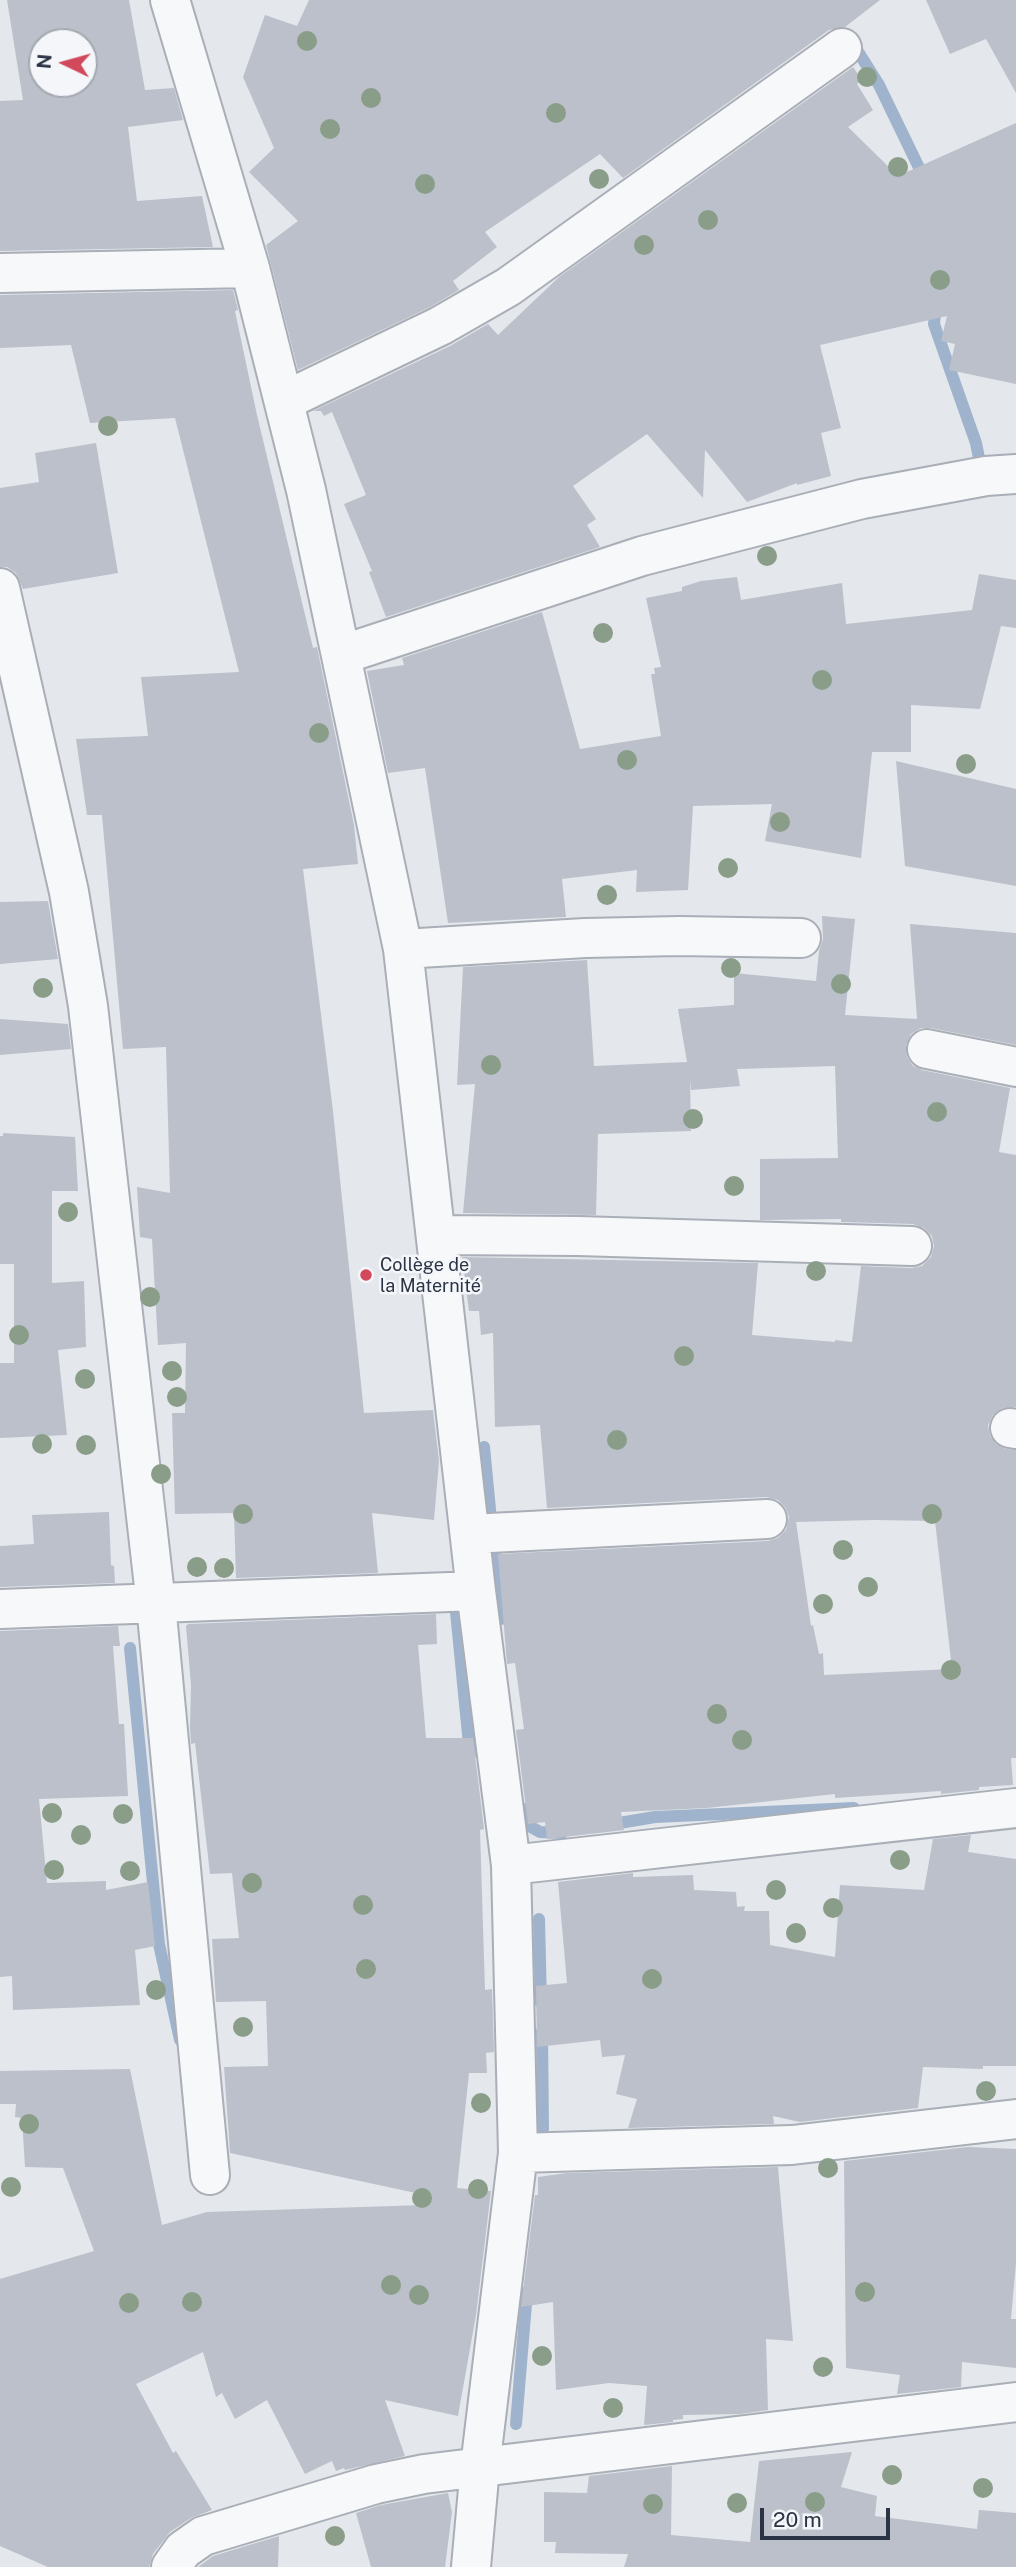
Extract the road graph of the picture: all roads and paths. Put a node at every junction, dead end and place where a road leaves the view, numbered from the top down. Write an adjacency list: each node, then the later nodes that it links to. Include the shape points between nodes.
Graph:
1 (170, 0): 3 (street)
2 (842, 48): 5 (street, via 508,287 440,326)
3 (250, 268): 4 (street); 5 (street)
4 (0, 273)
5 (284, 401): 8 (street)
6 (1016, 474): 8 (street, via 862,499 642,556)
7 (0, 588): 18 (street, via 69,892 88,1006)
8 (341, 655): 10 (street)
9 (801, 938): 10 (street, via 599,938)
10 (404, 949): 13 (street)
11 (927, 1049): 12 (street)
12 (1016, 1067)
13 (436, 1235): 14 (street); 16 (street)
14 (912, 1246)
15 (767, 1519): 16 (street)
16 (470, 1534): 17 (street)
17 (476, 1591): 18 (street); 21 (street)
18 (156, 1604): 19 (street); 24 (street)
19 (0, 1609)
20 (1016, 1808): 21 (street)
21 (511, 1865): 23 (street)
22 (1016, 2119): 23 (street, via 792,2145)
23 (518, 2153): 26 (street)
24 (210, 2175)
25 (1016, 2402): 26 (street)
26 (480, 2467): 27 (street, via 376,2484 203,2536 183,2550); 28 (street)
27 (171, 2567)
28 (471, 2567)

